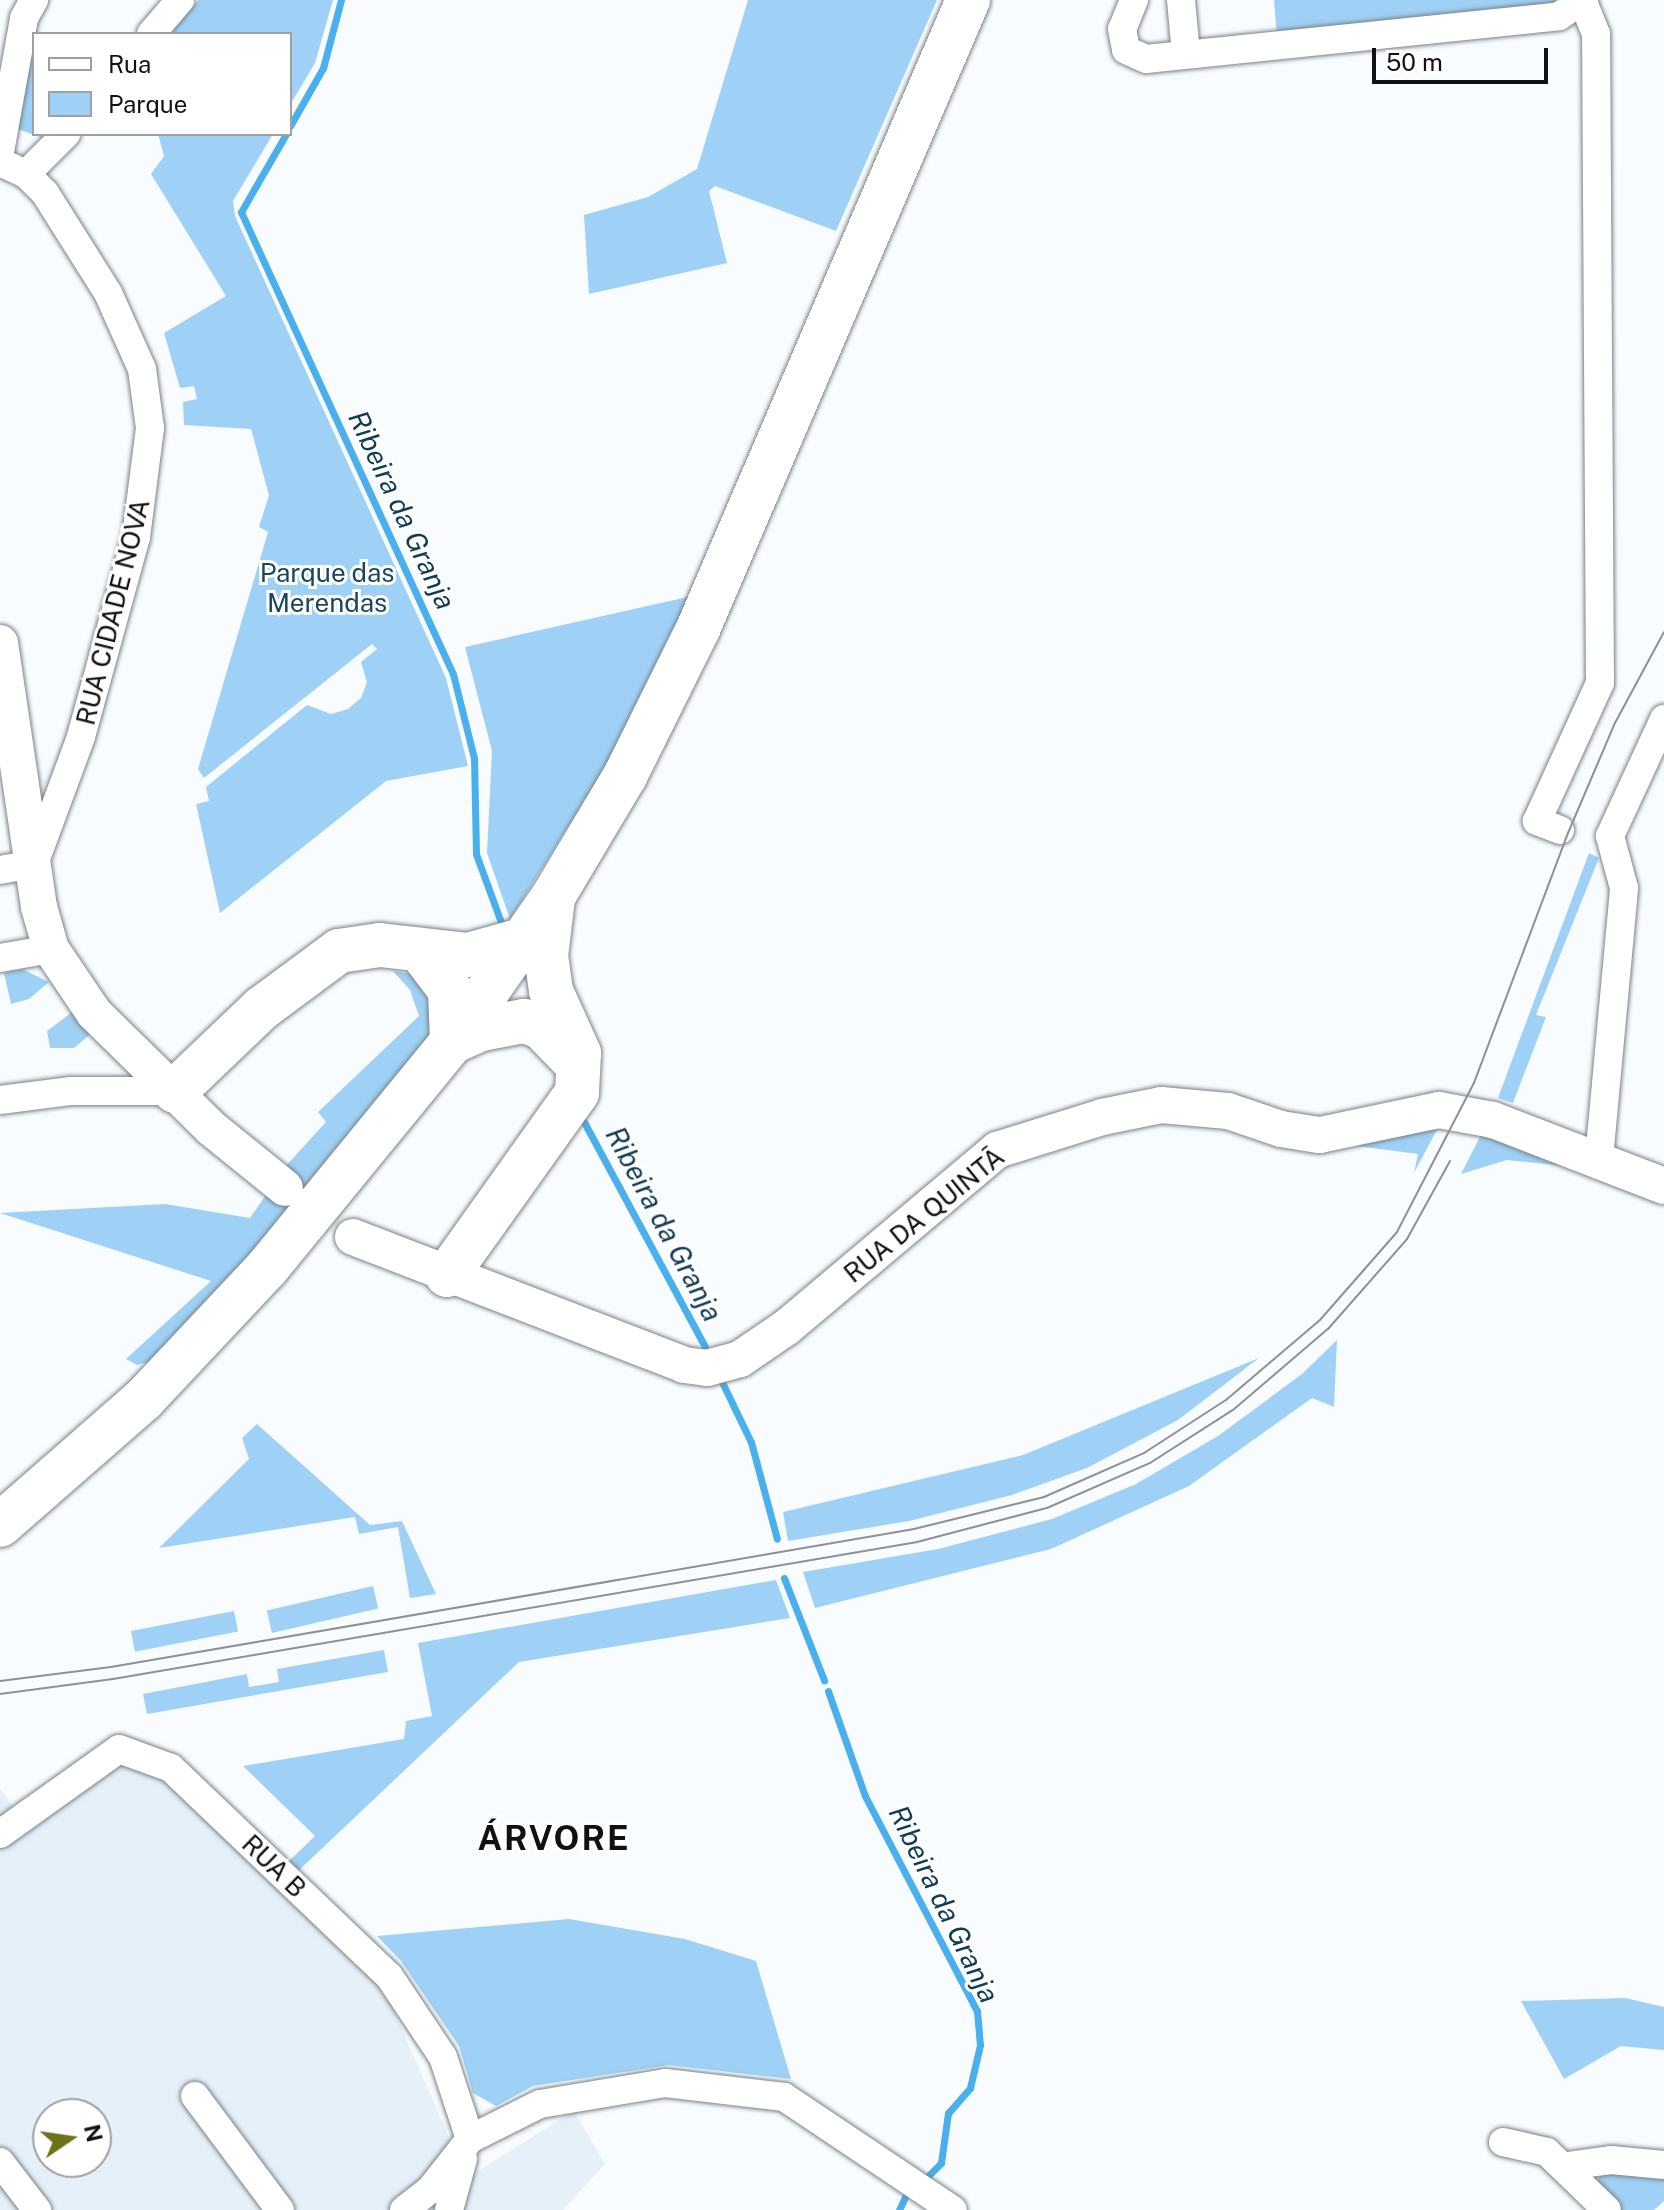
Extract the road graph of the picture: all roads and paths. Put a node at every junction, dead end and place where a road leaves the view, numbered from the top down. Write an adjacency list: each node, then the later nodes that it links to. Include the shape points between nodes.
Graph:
1 (34, 0): 10 (street, via 24,18)
2 (180, 0): 7 (street)
3 (968, 0): 17 (main road, via 698,629 625,776)
4 (1134, 0): 8 (street, via 1122,29 1126,50 1146,59)
5 (1181, 0): 8 (street)
6 (1584, 2): 8 (street, via 1559,16); 15 (street, via 1596,34 1600,683 1537,821)
7 (153, 32)
8 (1186, 54)
9 (64, 136): 12 (street)
10 (0, 152)
11 (0, 162): 12 (street, RUA CIDADE NOVA)
12 (26, 174): 16 (street, RUA CIDADE NOVA, via 45,193 108,293 142,369 150,428 146,478 125,579 81,737)
13 (0, 643): 16 (street)
14 (1664, 719): 26 (street, via 1604,846 1624,888 1603,1066)
15 (1560, 830)
16 (17, 867): 19 (street)
17 (554, 895): 18 (main road); 23 (main road, via 546,956 551,991 575,1040)
18 (522, 940): 20 (main road, via 468,955); 22 (main road)
19 (51, 949): 21 (street); 24 (street, via 94,1013)
20 (422, 953): 22 (main road, via 450,990); 24 (main road, via 370,945 339,951 262,1008)
21 (0, 958)
22 (452, 1042): 23 (main road, via 481,1029 524,1021 541,1027); 31 (main road, via 257,1279 143,1400)
23 (580, 1069): 30 (main road, via 567,1111)
24 (175, 1091): 25 (street); 28 (street)
25 (1, 1096)
26 (1599, 1159): 27 (street, RUA DA QUINTÃ); 30 (street, RUA DA QUINTÃ, via 1493,1120 1439,1110 1320,1135 1215,1110 1161,1105 1102,1117 997,1150 787,1327 740,1359 707,1368 684,1365)
27 (1664, 1186)
28 (285, 1188)
29 (353, 1237): 30 (street, RUA DA QUINTÃ)
30 (447, 1275)
31 (0, 1525)
32 (0, 1834): 34 (street, RUA B, via 119,1749 171,1768 389,1976 443,2057)
33 (195, 2096): 40 (street)
34 (470, 2139): 41 (street, via 430,2190); 42 (street); 43 (street, via 540,2104 665,2083 784,2097)
35 (1503, 2142): 38 (street, via 1547,2152)
36 (0, 2162): 39 (street)
37 (1664, 2165): 38 (street, via 1611,2160)
38 (1567, 2166): 44 (street)
39 (37, 2210)
40 (280, 2210)
41 (404, 2210)
42 (449, 2210)
43 (953, 2210)
44 (1607, 2210)

